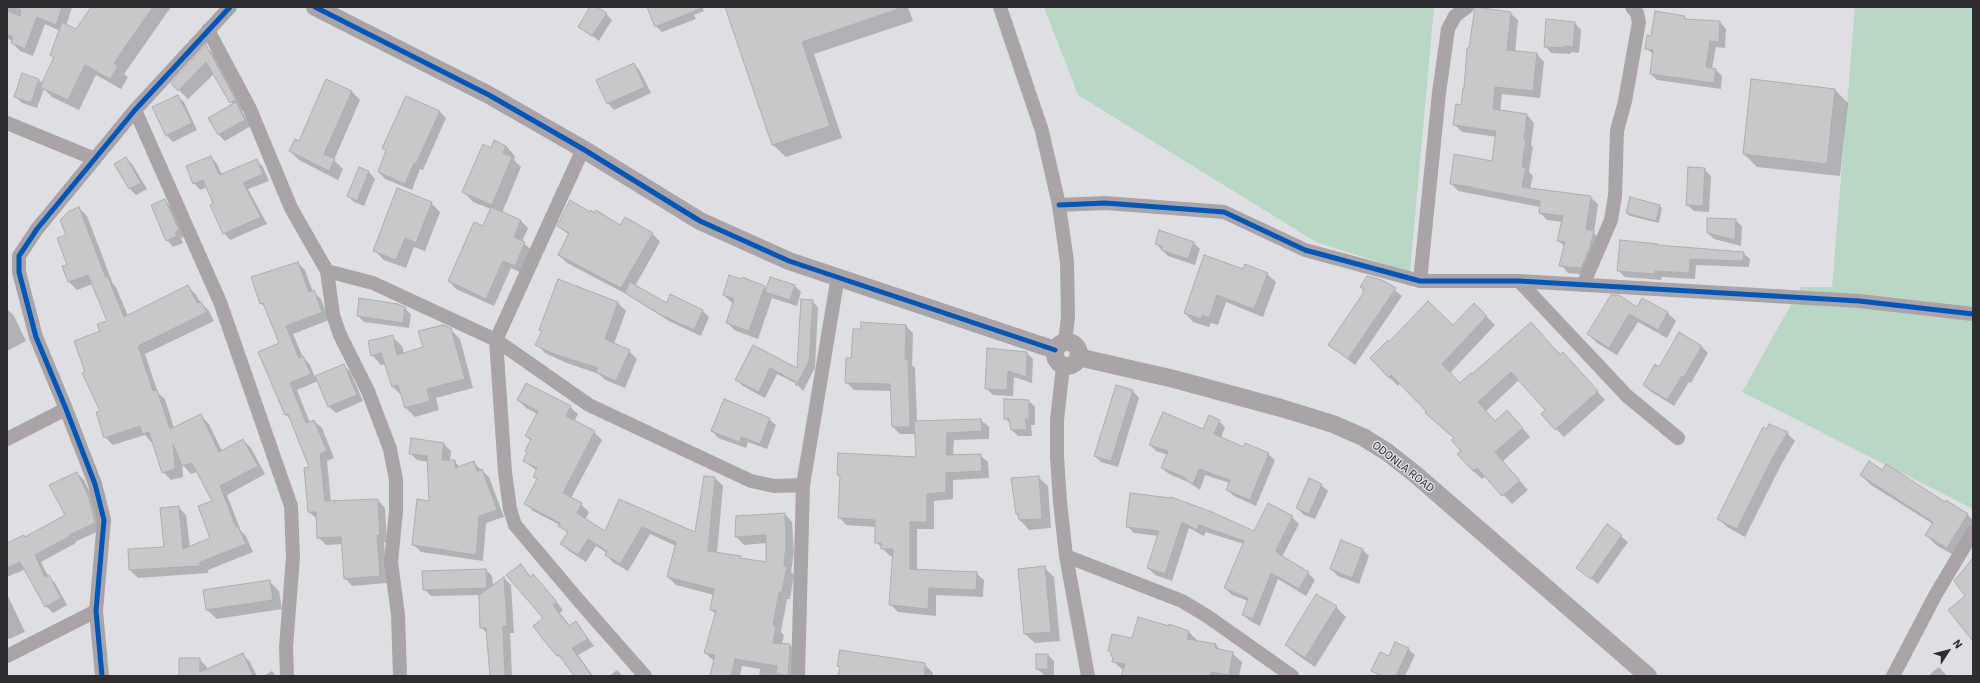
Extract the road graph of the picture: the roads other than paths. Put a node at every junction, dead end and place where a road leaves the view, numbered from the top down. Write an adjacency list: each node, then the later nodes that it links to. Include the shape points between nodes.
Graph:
1 (230, 7): 6 (street)
2 (315, 7): 9 (street, ODONLA ROAD, via 489,95)
3 (1000, 7): 11 (street, via 1042,131)
4 (1467, 7): 15 (street, via 1455,16 1448,29)
5 (1632, 7): 17 (street, via 1639,22 1617,131 1615,196 1611,220)
6 (208, 30): 7 (street); 13 (street, via 250,109 291,208)
7 (135, 110): 10 (street); 31 (street, via 220,302 291,506 293,557 286,647)
8 (7, 123): 10 (street)
9 (583, 149): 14 (street, ODONLA ROAD, via 700,221 789,261); 19 (street)
10 (95, 159): 12 (street)
11 (1059, 205): 15 (street, via 1104,203 1224,212 1305,250); 20 (street, via 1067,262 1068,317)
12 (13, 257): 21 (street, via 36,337)
13 (327, 271): 19 (street, via 373,283); 32 (street, via 333,315 340,335 368,391 390,449 396,480 391,562 398,614)
14 (838, 276): 20 (street, ODONLA ROAD); 24 (street)
15 (1420, 281): 16 (street)
16 (1519, 281): 17 (street); 22 (street, via 1627,396)
17 (1583, 285): 18 (street, via 1859,301)
18 (1973, 314)
19 (496, 340): 24 (street, via 588,405 751,481 774,486); 33 (street, via 505,472 515,525)
20 (1065, 354): 26 (street, via 1057,420 1057,457); 37 (street, ODONLA ROAD, via 1174,379 1281,408 1363,437 1415,474)
21 (66, 409): 23 (street); 27 (street, via 94,484 104,520)
22 (1678, 438)
23 (7, 439)
24 (803, 485): 34 (street)
25 (1973, 532): 29 (street, via 1936,594)
26 (1066, 556): 35 (street); 36 (street, via 1182,601)
27 (96, 611): 28 (street); 30 (street)
28 (7, 656)
29 (1897, 674)
30 (102, 676)
31 (287, 676)
32 (400, 676)
33 (645, 676)
34 (798, 676)
35 (1088, 676)
36 (1292, 676)
37 (1648, 676)

